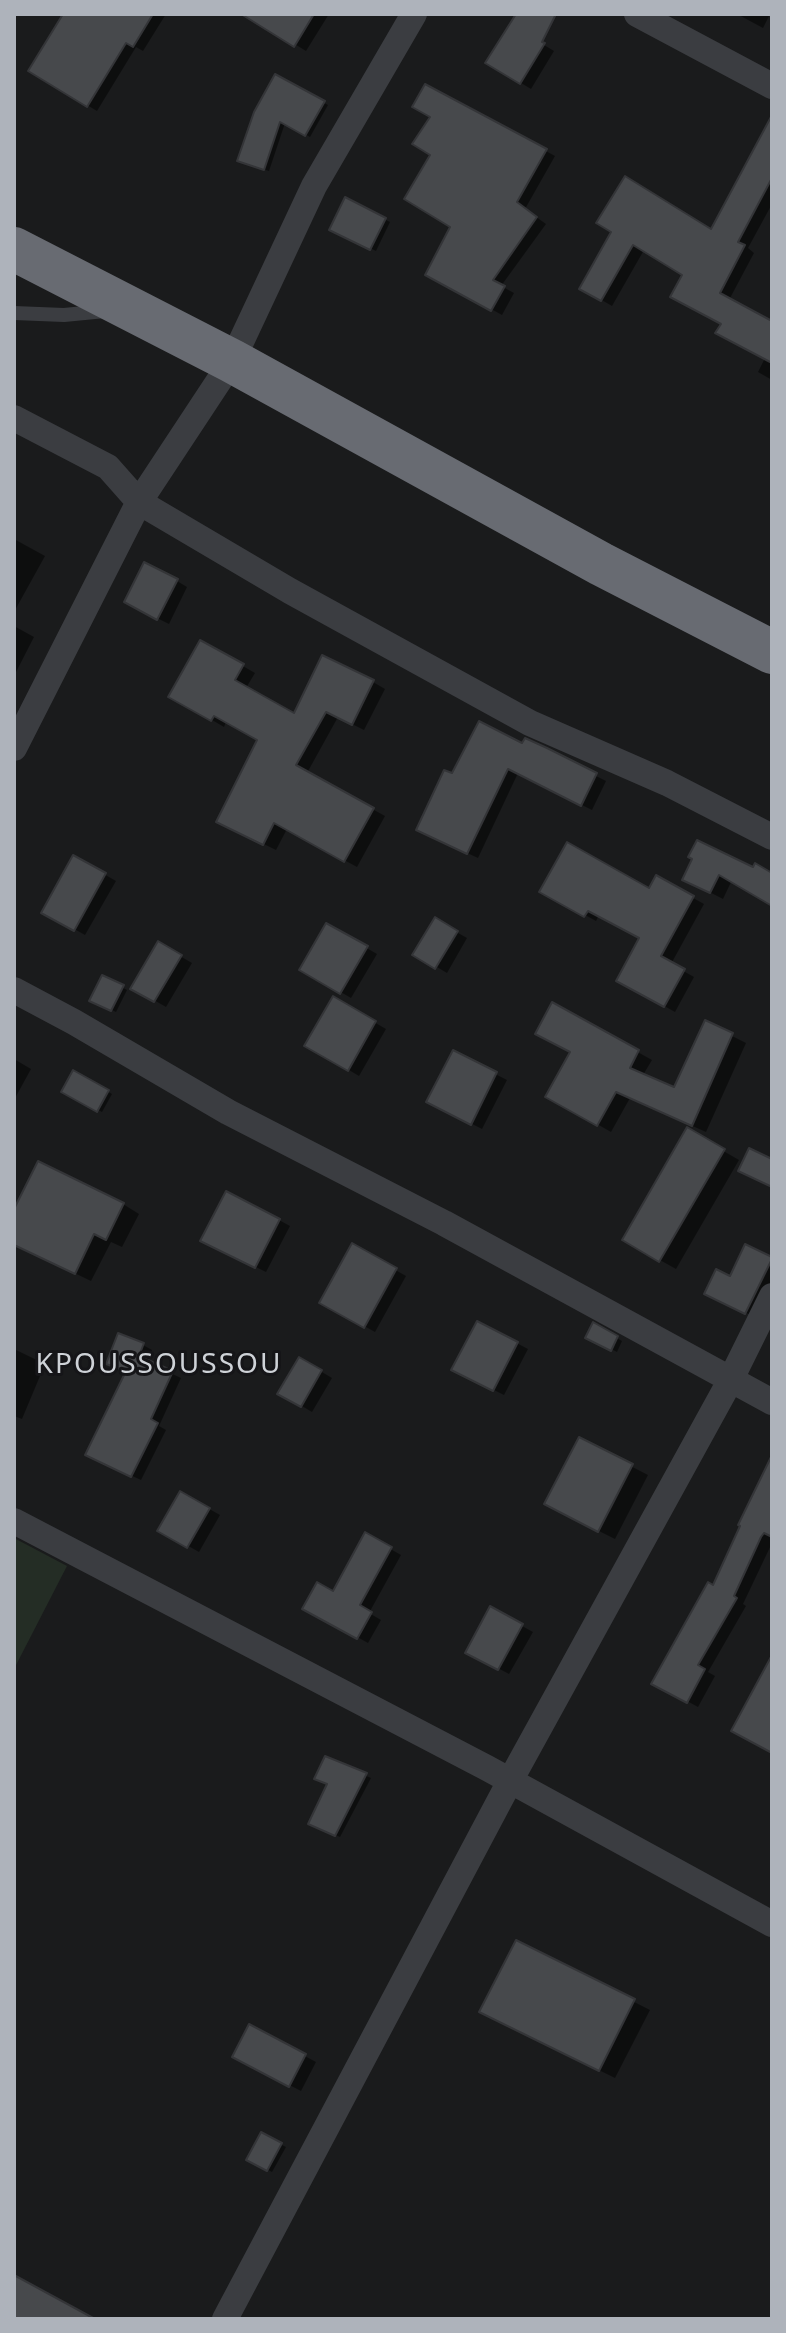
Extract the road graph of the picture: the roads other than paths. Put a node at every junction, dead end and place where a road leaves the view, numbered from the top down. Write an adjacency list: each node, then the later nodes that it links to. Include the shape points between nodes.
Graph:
1 (414, 14): 7 (street, via 314,186)
2 (637, 14): 3 (street)
3 (772, 86)
4 (14, 249): 5 (highway)
5 (129, 308): 6 (lane, via 64,315); 7 (highway)
6 (14, 313)
7 (232, 361): 9 (street); 10 (highway)
8 (14, 418): 9 (street, via 108,467)
9 (139, 502): 11 (street); 12 (street, via 530,723 667,783)
10 (772, 652)
11 (14, 748)
12 (772, 837)
13 (14, 990): 15 (street, via 228,1112 444,1223)
14 (772, 1296): 15 (street)
15 (730, 1381): 16 (street); 18 (street)
16 (772, 1402)
17 (14, 1521): 18 (street)
18 (510, 1781): 19 (street); 20 (street)
19 (772, 1924)
20 (225, 2319)

